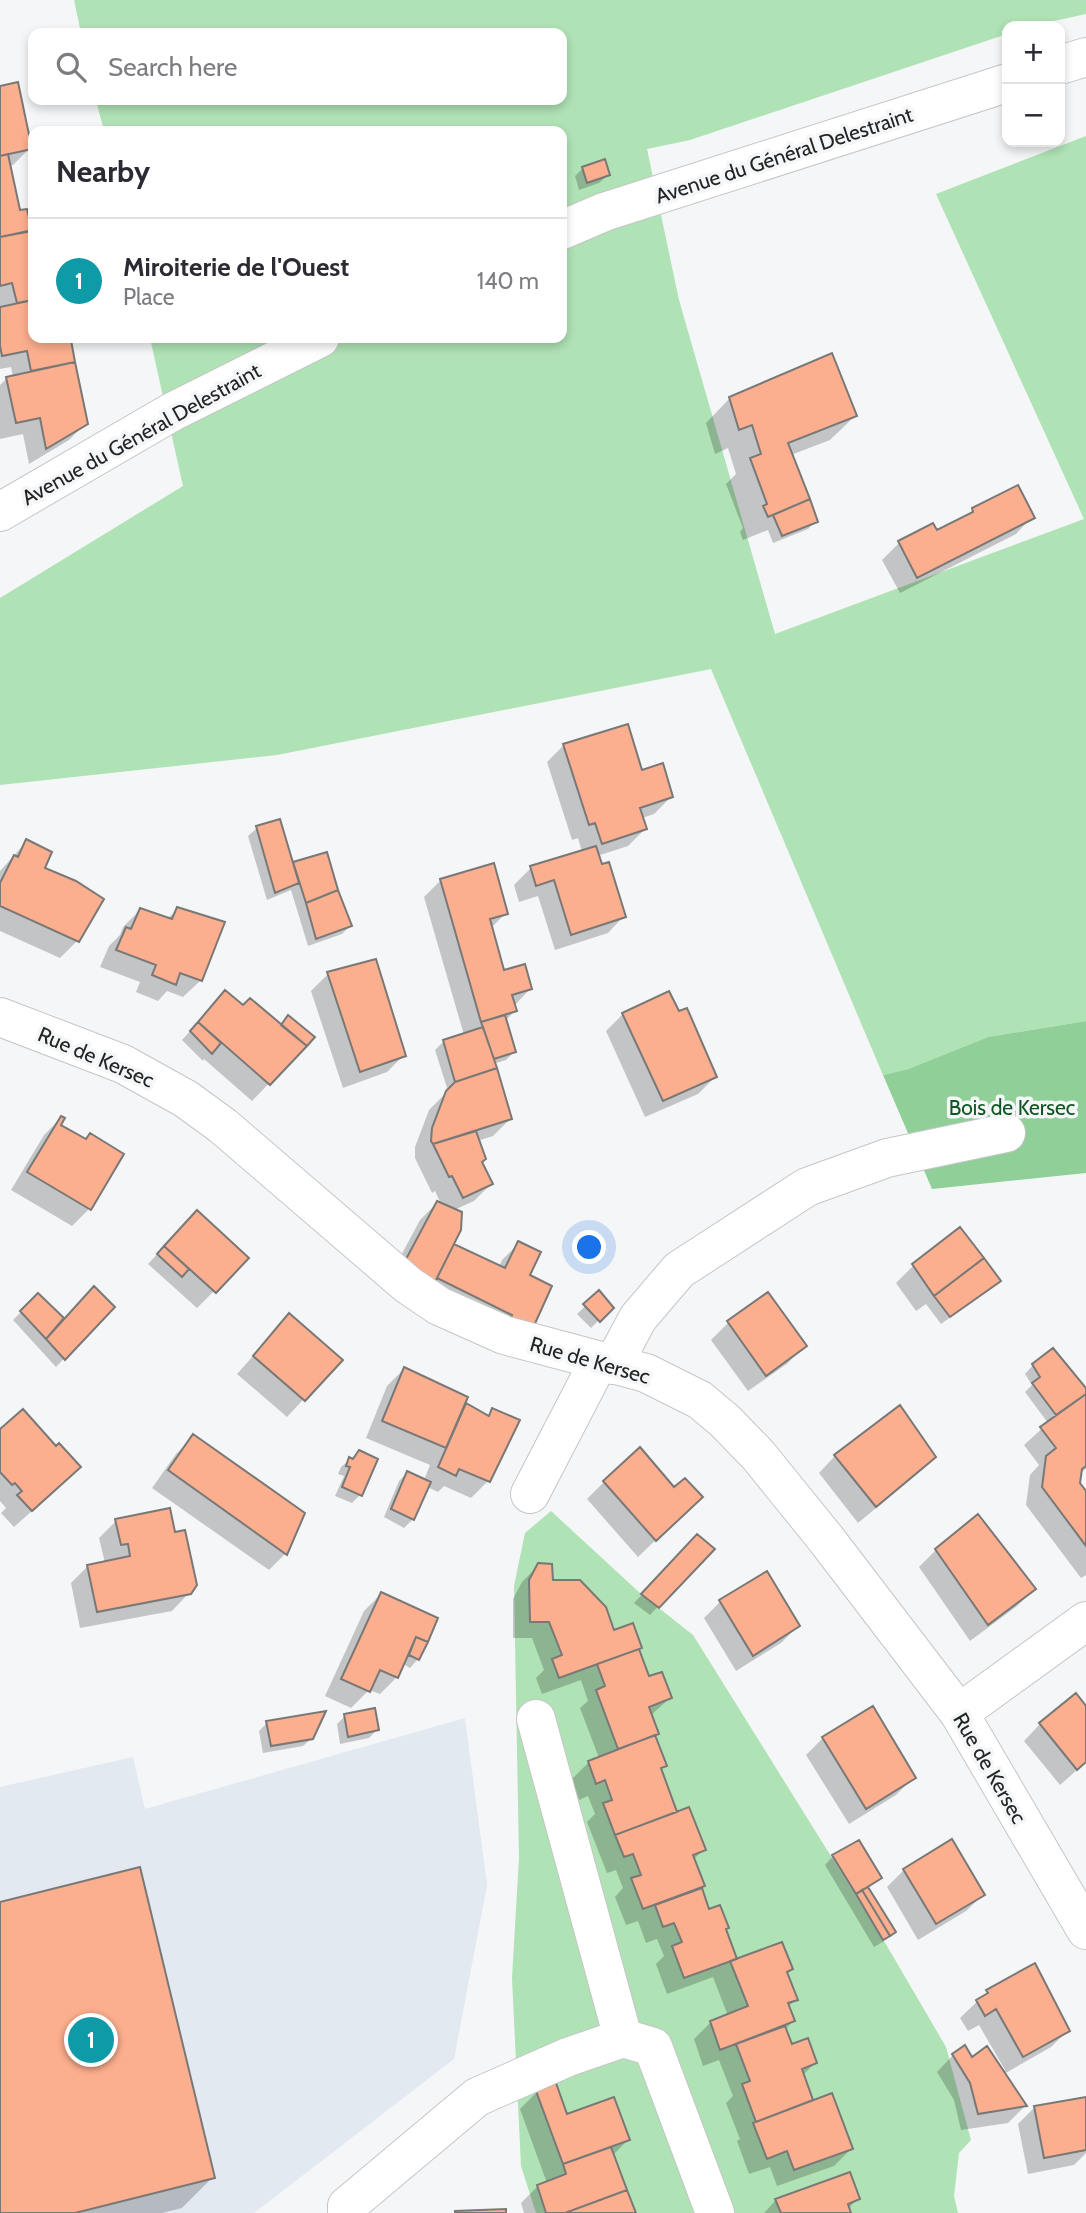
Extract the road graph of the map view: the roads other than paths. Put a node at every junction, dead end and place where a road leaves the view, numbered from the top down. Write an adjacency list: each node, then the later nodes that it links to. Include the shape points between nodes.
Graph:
1 (1086, 57): 2 (street)
2 (1065, 63)
3 (1004, 84): 4 (street, Avenue du Général Delestraint)
4 (567, 228)
5 (310, 343): 6 (street, Avenue du Général Delestraint, via 172,412)
6 (0, 512)
7 (0, 1017): 9 (street, Rue de Kersec, via 123,1064 186,1099 378,1261 439,1306 504,1335)
8 (1006, 1133): 9 (street, via 887,1158 807,1187 679,1270)
9 (606, 1363): 10 (street); 12 (street, Rue de Kersec, via 674,1385 725,1421 826,1539)
10 (530, 1494)
11 (1086, 1621): 12 (street)
12 (959, 1713): 14 (street, Rue de Kersec)
13 (536, 1719): 15 (street)
14 (1086, 1930)
15 (638, 2042): 16 (street, via 568,2057 477,2097 347,2206); 17 (street)
16 (347, 2213)
17 (715, 2213)

